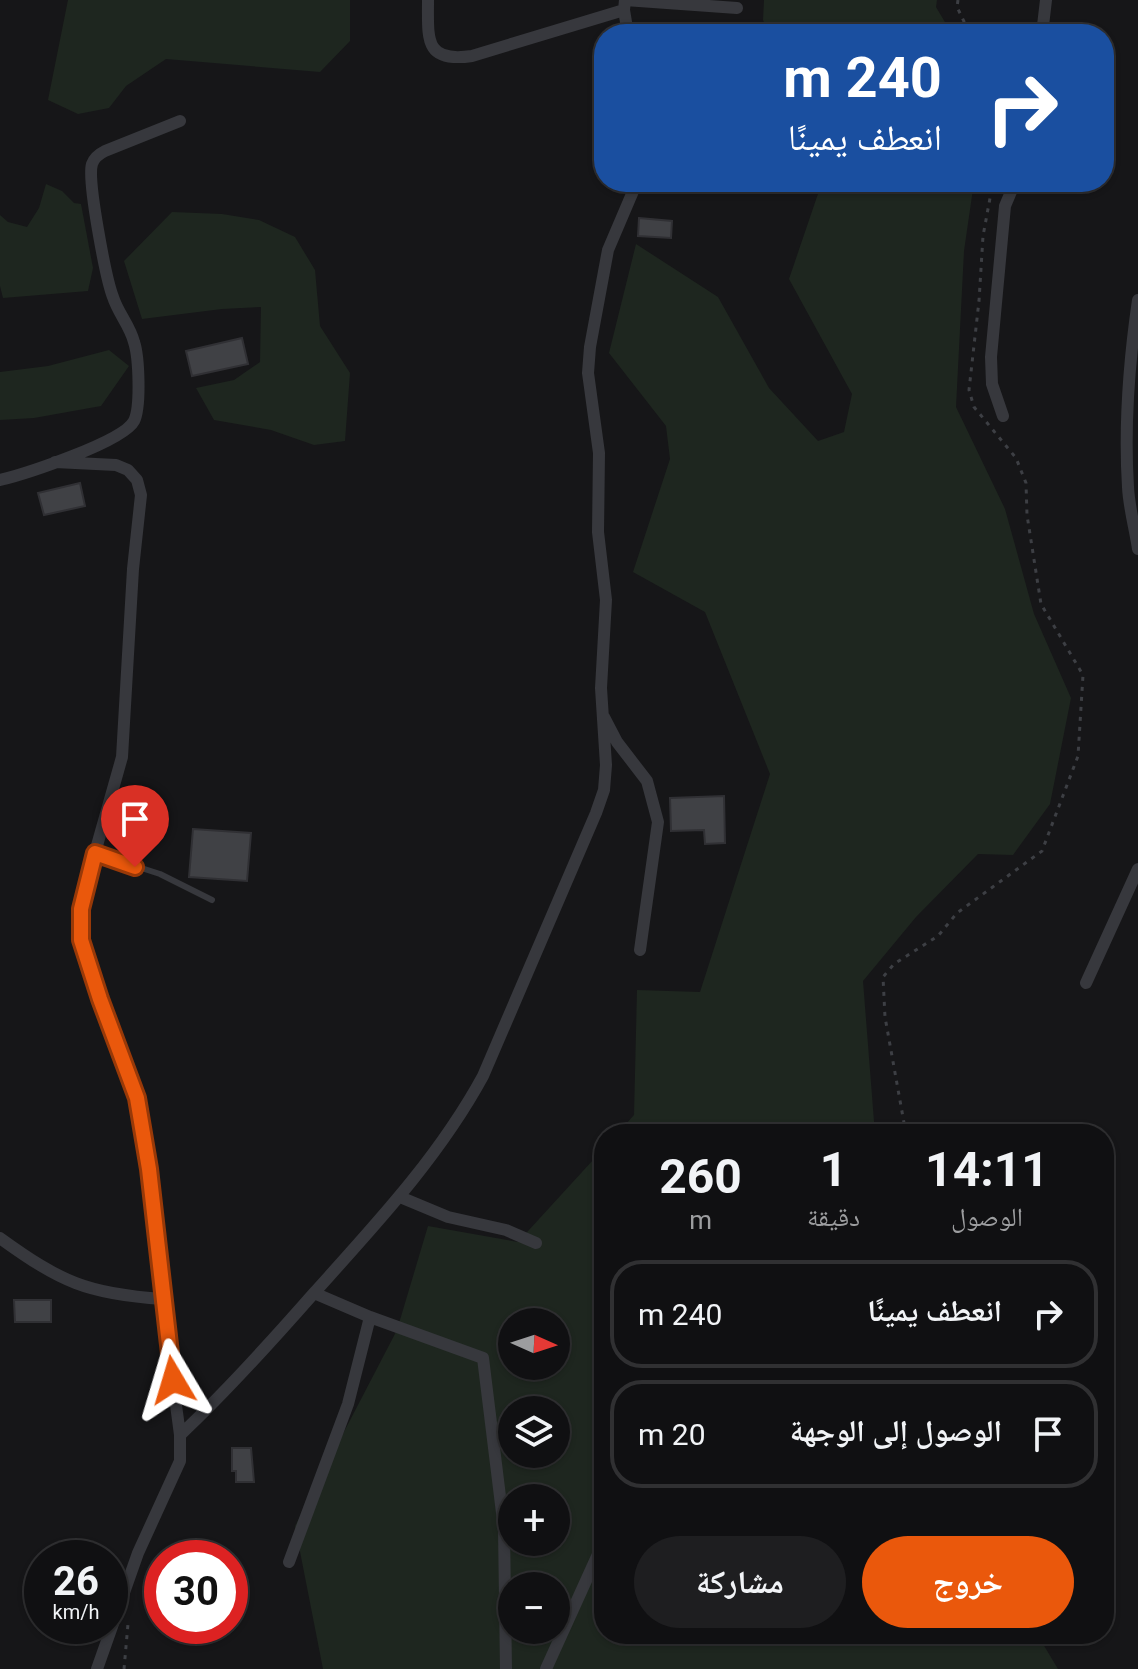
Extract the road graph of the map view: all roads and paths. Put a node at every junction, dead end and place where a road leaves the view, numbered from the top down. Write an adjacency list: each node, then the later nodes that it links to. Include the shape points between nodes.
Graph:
1 (428, 0): 5 (street, via 429,39 438,53 451,59)
2 (958, 0): 7 (path)
3 (1046, 0): 8 (street)
4 (737, 8): 5 (street, via 625,0)
5 (624, 10): 6 (street)
6 (626, 24)
7 (965, 24)
8 (1043, 24)
9 (180, 121): 15 (street, via 105,151 92,164 113,297 135,342 137,408 124,433)
10 (633, 192): 18 (street, via 608,250 588,373 599,453 598,532 606,600)
11 (991, 192): 24 (path, via 969,390 974,407 1016,458 1026,483 1041,604 1083,675 1083,709 1078,756 1042,851 957,913 938,936 883,977)
12 (1011, 192): 14 (street, via 1005,206 991,357 992,384)
13 (1138, 300): 17 (street, via 1126,417 1128,490)
14 (1003, 416)
15 (55, 462): 16 (street); 19 (street, via 116,465 137,480 141,495 122,757)
16 (0, 480)
17 (1138, 549)
18 (601, 711): 22 (street, via 647,781 658,822); 25 (street, via 604,790 591,826 483,1076)
19 (95, 853): 21 (lane, via 160,874); 29 (street, via 81,909 81,940 137,1098)
20 (1138, 869): 23 (street)
21 (212, 900)
22 (640, 950)
23 (1086, 983)
24 (904, 1124)
25 (400, 1197): 27 (street); 28 (street)
26 (0, 1238): 29 (street, via 80,1287)
27 (536, 1243)
28 (314, 1293): 30 (street); 31 (street, via 220,1399)
29 (163, 1299): 31 (street)
30 (370, 1317): 32 (street, via 348,1404); 35 (street, via 483,1358 504,1529)
31 (180, 1435): 34 (street, via 180,1461 138,1553)
32 (289, 1562)
33 (594, 1563): 36 (street)
34 (97, 1669)
35 (506, 1669)
36 (546, 1669)

